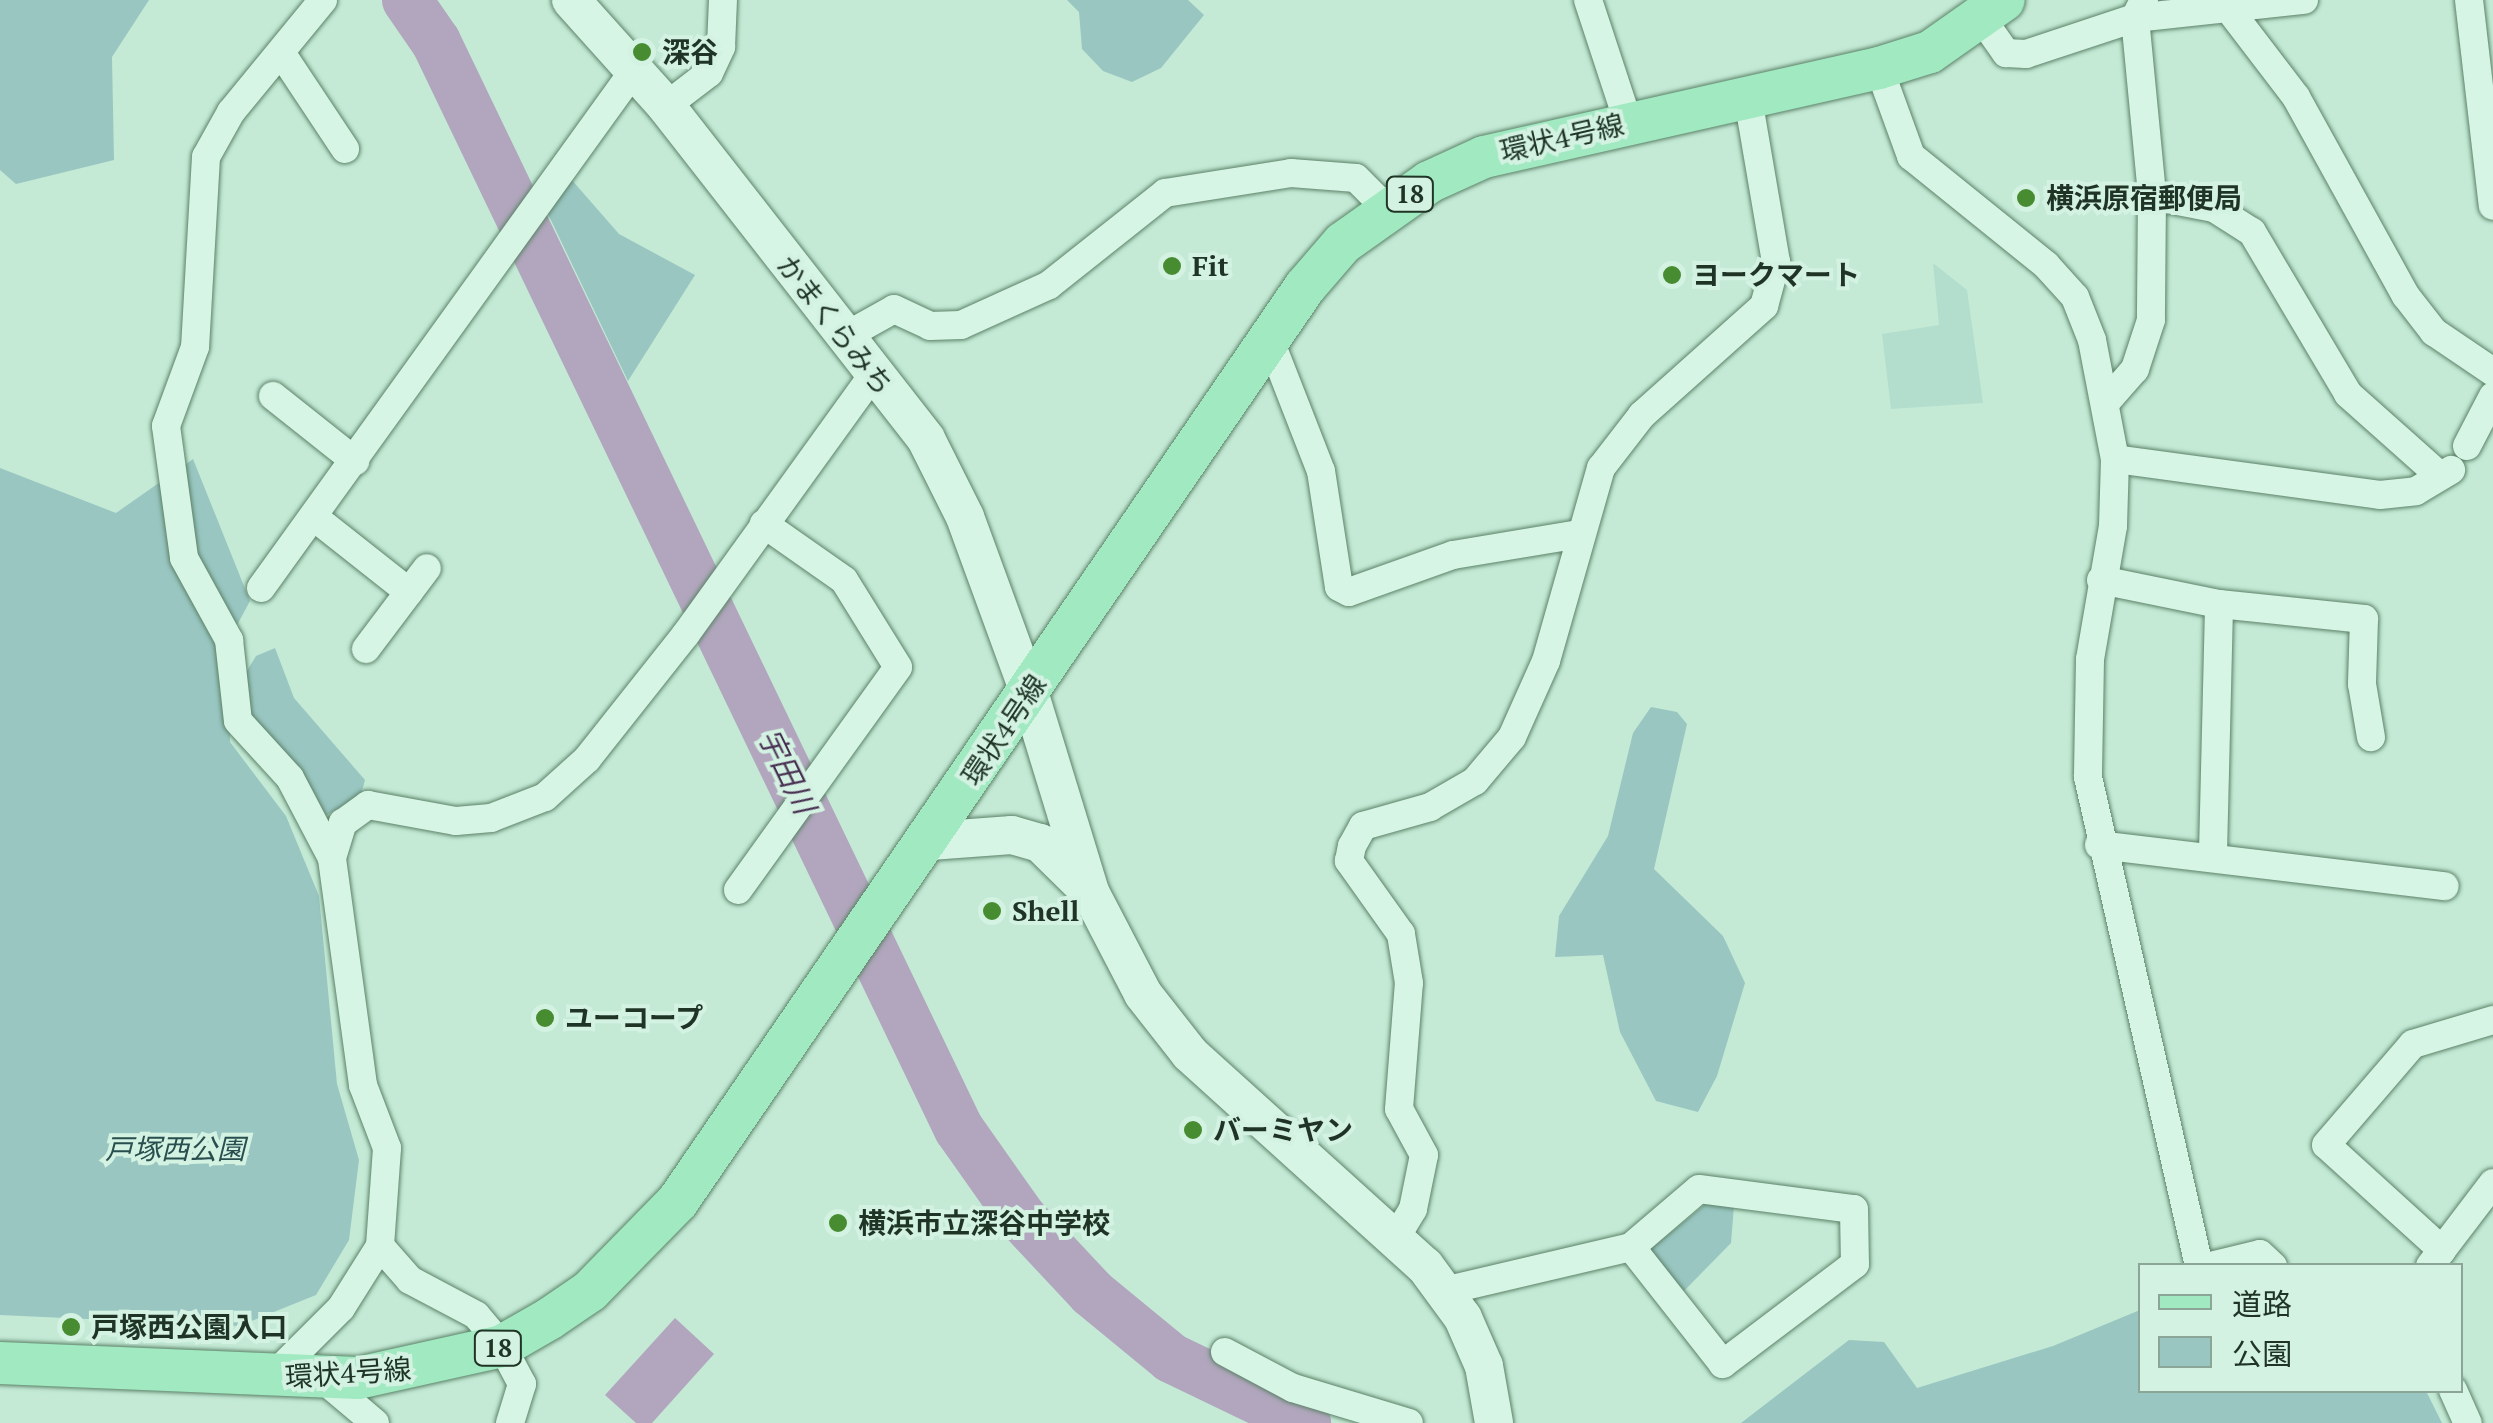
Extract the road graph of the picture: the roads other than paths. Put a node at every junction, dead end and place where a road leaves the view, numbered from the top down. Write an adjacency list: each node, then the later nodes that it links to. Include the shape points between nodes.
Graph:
1 (323, 0): 10 (street)
2 (571, 0): 12 (main road, かまくらみち)
3 (723, 0): 14 (street, via 721,46 709,73)
4 (1588, 0): 15 (street)
5 (2304, 0): 7 (street)
6 (2469, 0): 18 (street)
7 (2225, 4): 9 (street); 22 (street, via 2296,98 2406,296 2434,332)
8 (1993, 9): 9 (street, via 2006,52 2026,54); 11 (main road, 環状4号線 / 18, via 1930,52)
9 (2140, 9): 17 (street)
10 (282, 54): 16 (street); 44 (street, via 231,112 206,156 195,346 166,426 184,558 229,640 238,721 290,778)
11 (1879, 68): 13 (main road, 環状4号線 / 18); 26 (street, via 1911,156 2046,265 2075,297)
12 (635, 69): 14 (main road, かまくらみち); 29 (street)
13 (1748, 99): 15 (main road, 環状4号線 / 18); 32 (street, via 1774,286 1764,306 1642,414 1601,468)
14 (666, 106): 20 (main road, かまくらみち)
15 (1628, 122): 19 (main road, 環状4号線 / 18, via 1484,157)
16 (345, 148)
17 (2152, 196): 26 (street, via 2148,344); 28 (street, via 2214,208 2252,232 2348,394 2446,473 2416,491 2380,495)
18 (2493, 206)
19 (1387, 209): 20 (street, via 1356,178 1291,173 1165,193 1049,284 961,325 930,326 894,309); 21 (main road, 環状4号線 / 18, via 1343,243 1305,287)
20 (844, 337): 23 (main road, かまくらみち)
21 (1271, 344): 32 (street, via 1320,471 1339,587 1349,592 1453,556); 39 (main road, 環状4号線 / 18)
22 (2493, 372)
23 (872, 374): 31 (street); 39 (main road, かまくらみち, via 926,439 965,517)
24 (272, 396): 29 (street)
25 (2493, 396): 27 (street)
26 (2108, 400): 28 (street)
27 (2467, 446)
28 (2116, 459): 34 (street, via 2113,526)
29 (355, 461): 30 (street)
30 (314, 517): 35 (street); 36 (street)
31 (764, 524): 44 (street, via 686,634 586,759 546,797 491,818 456,821 368,805 343,823); 46 (street, via 844,580 898,667)
32 (1580, 534): 50 (street, via 1546,661 1512,737 1475,781 1430,807 1363,826 1352,846 1349,861 1400,934 1410,983 1400,1109 1424,1156 1413,1209)
33 (426, 568): 36 (street)
34 (2100, 580): 37 (street); 42 (street, via 2090,658 2088,777)
35 (261, 588)
36 (409, 592): 38 (street)
37 (2219, 604): 40 (street, via 2364,619 2362,684); 43 (street)
38 (366, 650)
39 (1029, 692): 41 (main road, 環状4号線 / 18); 47 (main road, かまくらみち)
40 (2370, 737)
41 (930, 841): 47 (main road, via 1012,835 1040,842); 58 (main road, 環状4号線 / 18, via 678,1201 590,1291)
42 (2099, 845): 43 (street); 54 (street)
43 (2213, 854): 45 (street)
44 (332, 858): 51 (street, via 363,1085 387,1148)
45 (2445, 886)
46 (738, 890)
47 (1090, 892): 50 (main road, via 1143,994 1190,1054)
48 (2493, 1020): 53 (street, via 2413,1044 2326,1144)
49 (2493, 1183): 53 (street)
50 (1395, 1238): 57 (main road)
51 (380, 1246): 58 (street, via 410,1280 476,1315); 61 (street, via 341,1308)
52 (1631, 1247): 52 (street, via 1699,1189 1854,1208 1855,1264 1723,1364); 57 (street)
53 (2436, 1258)
54 (2198, 1263)
55 (2222, 1263): 56 (street, via 2260,1254)
56 (2269, 1263)
57 (1444, 1291): 67 (main road, via 1484,1366)
58 (502, 1346): 62 (main road, 環状4号線 / 18, via 422,1369); 65 (street, via 522,1384)
59 (1224, 1352): 66 (street, via 1294,1388)
60 (0, 1363): 61 (main road, 環状4号線 / 18)
61 (271, 1378): 62 (main road, 環状4号線 / 18)
62 (322, 1378): 64 (street)
63 (2454, 1393): 68 (street)
64 (375, 1423)
65 (510, 1423)
66 (1409, 1423)
67 (1494, 1423)
68 (2468, 1423)

